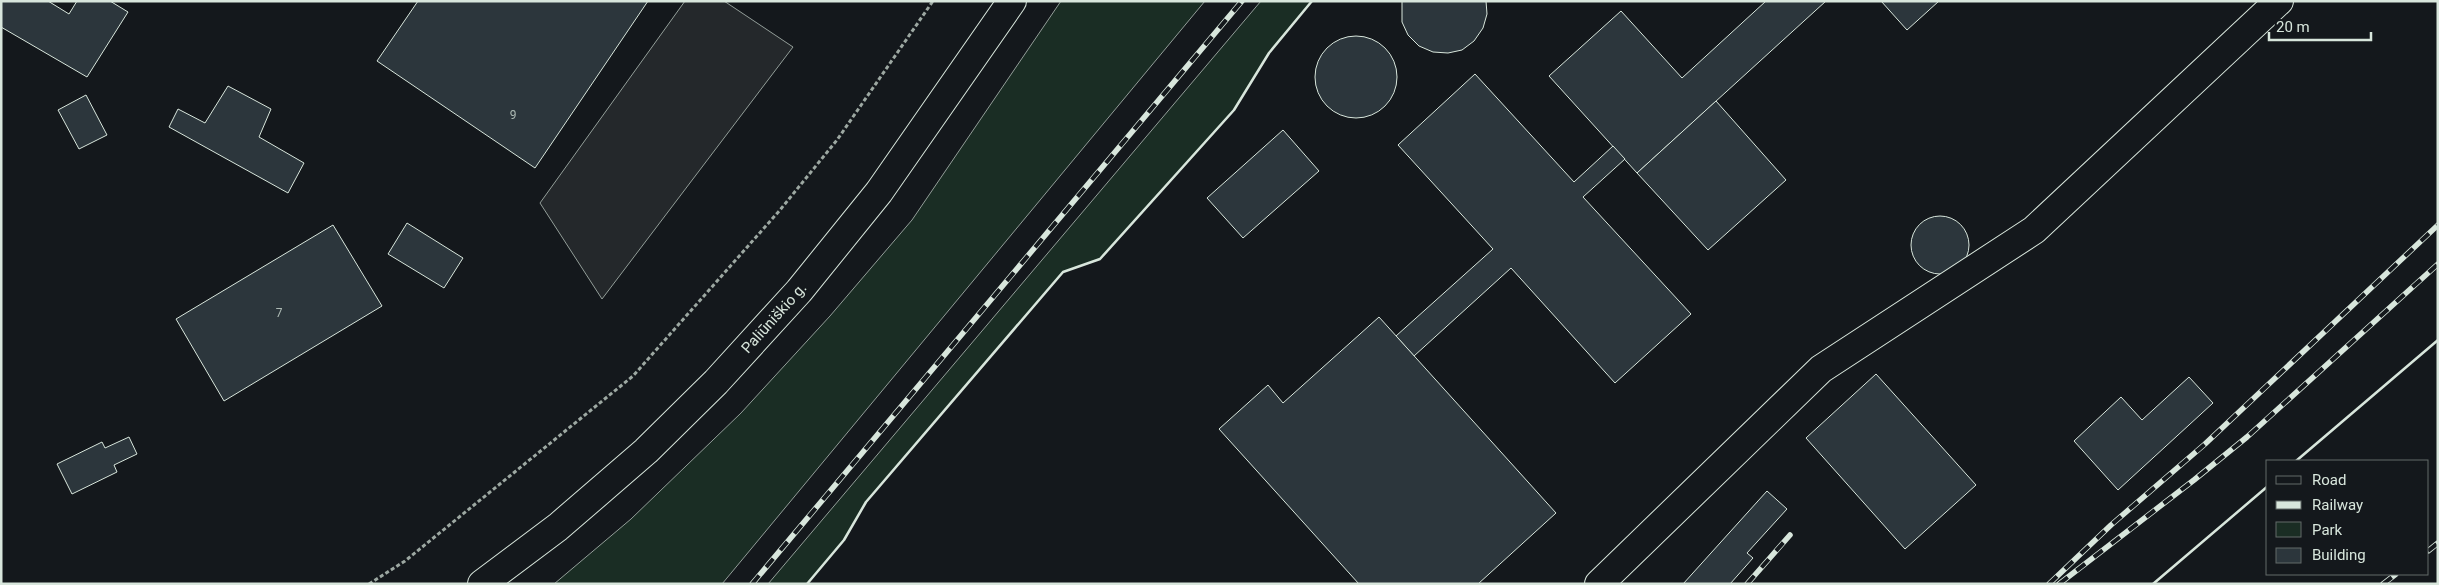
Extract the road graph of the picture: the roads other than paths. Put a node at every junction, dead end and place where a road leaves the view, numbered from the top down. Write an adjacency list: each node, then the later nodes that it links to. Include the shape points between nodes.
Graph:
1 (1012, 1): 3 (street, Paliūniškio g., via 880,192 799,291 723,375 602,489)
2 (2279, 1): 4 (street, via 2034,230 1821,369)
3 (482, 584)
4 (1599, 584)

